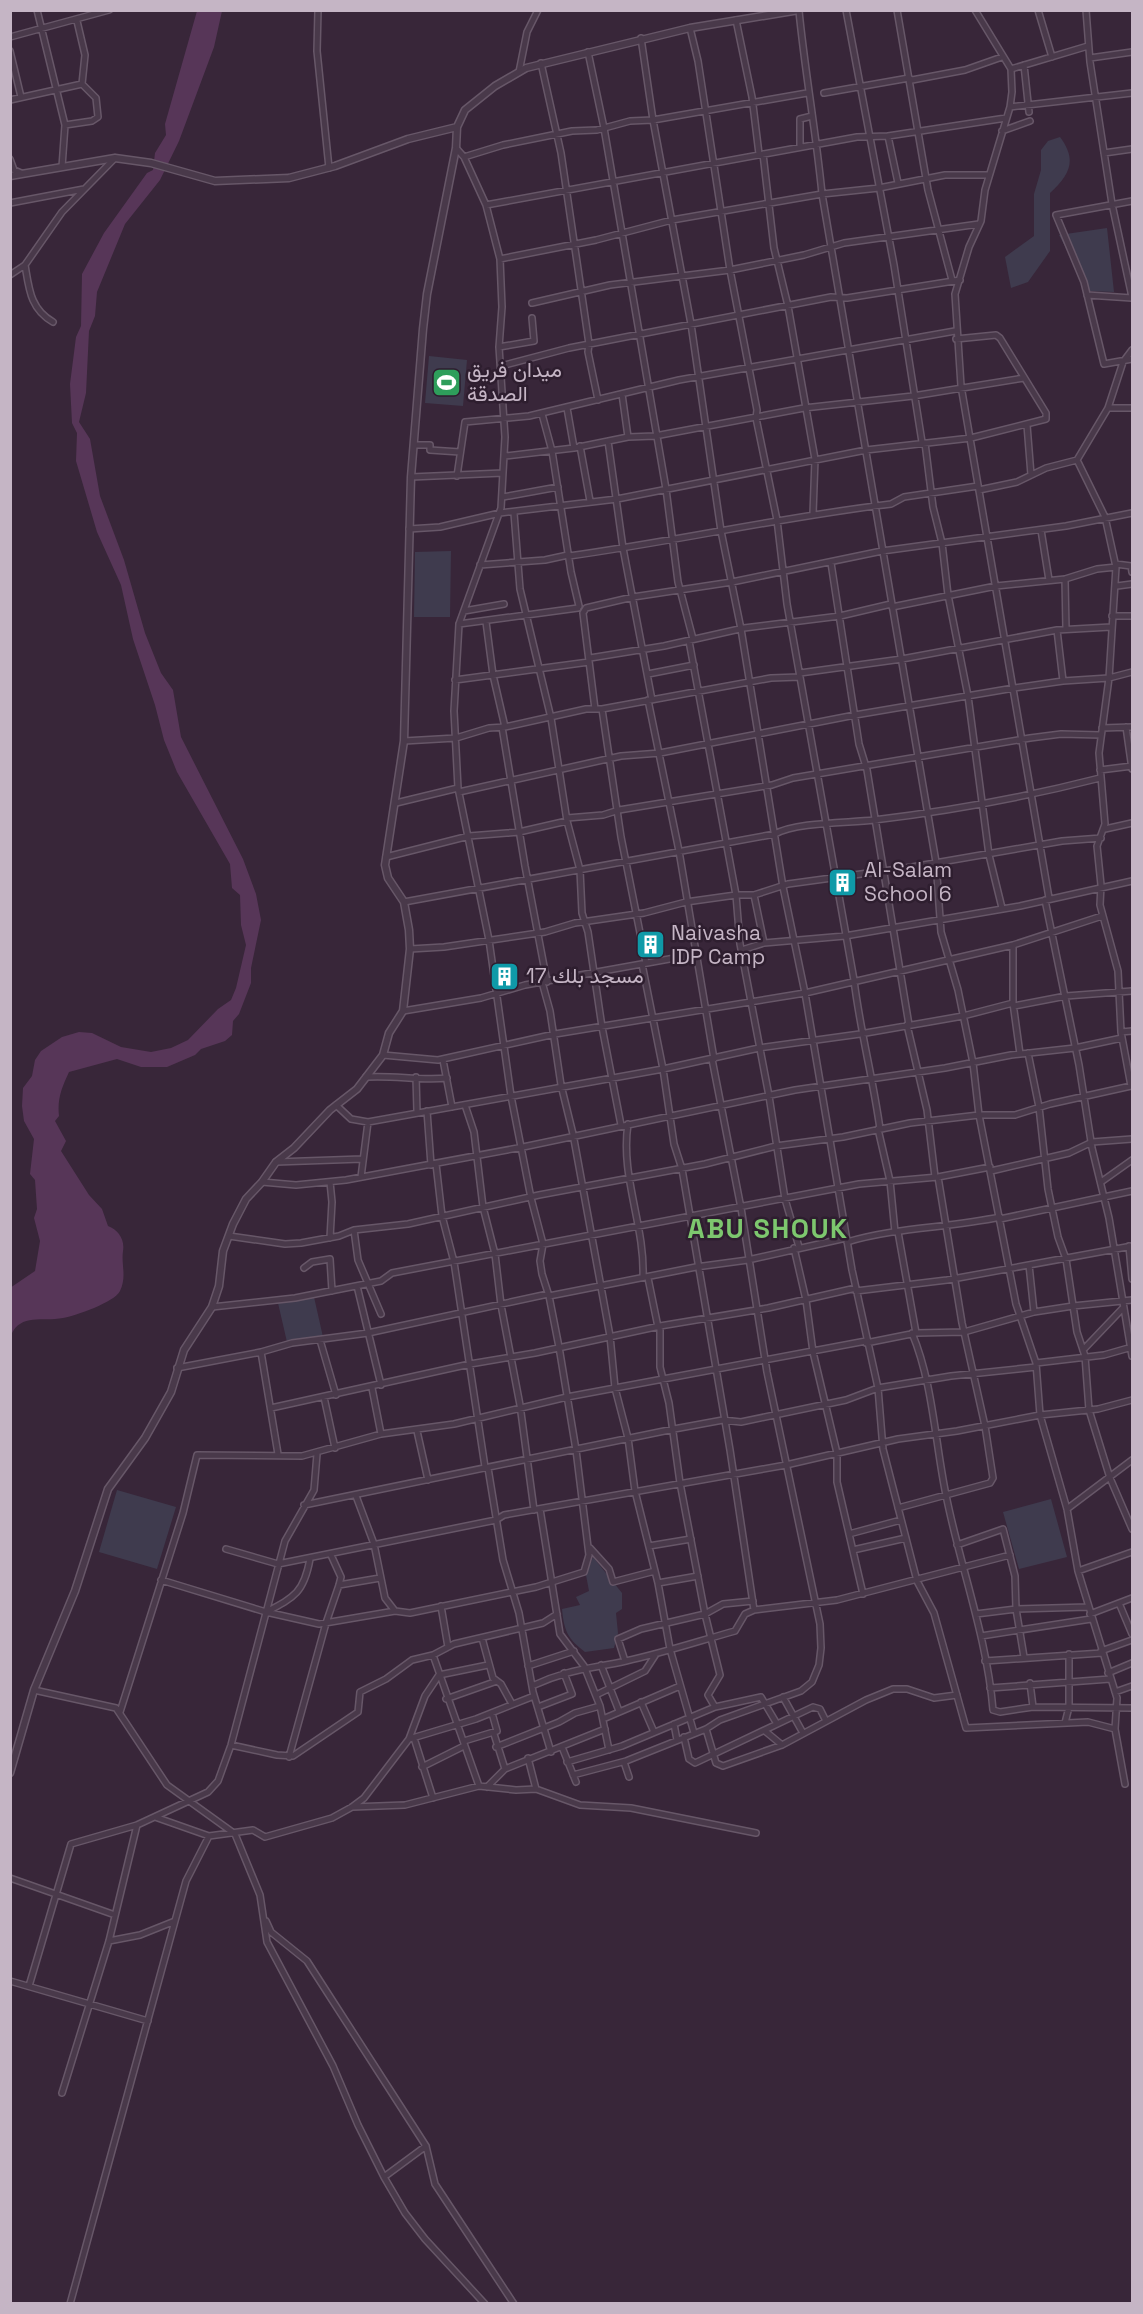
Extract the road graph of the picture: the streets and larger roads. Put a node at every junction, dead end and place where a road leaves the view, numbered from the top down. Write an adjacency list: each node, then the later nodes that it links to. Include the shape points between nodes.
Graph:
1 (37, 10): 14 (street)
2 (109, 10): 12 (street)
3 (318, 10): 66 (street, via 317,51)
4 (538, 10): 27 (street, via 527,33)
5 (846, 10): 30 (street)
6 (897, 10): 28 (street)
7 (975, 10): 21 (street)
8 (1038, 10): 22 (street)
9 (1086, 10): 17 (street)
10 (799, 11): 11 (street); 32 (street)
11 (736, 20): 13 (street); 38 (street)
12 (77, 21): 14 (street); 29 (street, via 85,55)
13 (690, 28): 16 (street); 41 (street)
14 (42, 29): 15 (street); 31 (street)
15 (10, 37)
16 (641, 38): 19 (street); 45 (street)
17 (1089, 46): 22 (street); 23 (street)
18 (10, 51): 36 (street)
19 (588, 51): 24 (street); 49 (street)
20 (1132, 52): 23 (street)
21 (1002, 57): 26 (street); 28 (street, via 965,70 912,81)
22 (1052, 57): 25 (street)
23 (1090, 58): 35 (street)
24 (542, 63): 27 (street); 53 (street)
25 (1024, 65): 26 (street); 39 (street)
26 (1011, 69): 40 (street)
27 (519, 72): 48 (street, via 465,110)
28 (909, 78): 30 (street); 50 (street)
29 (82, 84): 31 (street); 47 (street, via 96,98 98,117)
30 (861, 85): 33 (street); 52 (street)
31 (57, 89): 36 (street); 47 (street)
32 (807, 93): 38 (street); 43 (street)
33 (824, 93)
34 (1132, 93): 35 (street)
35 (1095, 96): 39 (street); 59 (street)
36 (21, 97): 37 (street)
37 (10, 100)
38 (753, 102): 41 (street); 60 (street)
39 (1029, 105): 40 (street); 42 (street)
40 (1010, 107): 44 (street)
41 (705, 110): 45 (street); 64 (street)
42 (1029, 112)
43 (812, 116): 55 (street); 56 (street, via 800,119)
44 (1006, 118): 50 (street); 51 (street)
45 (652, 120): 49 (street); 67 (street)
46 (1030, 121): 51 (street)
47 (65, 125): 65 (street)
48 (457, 127): 57 (street); 66 (street, via 408,139)
49 (604, 128): 53 (street); 72 (street)
50 (919, 131): 54 (street); 71 (street)
51 (1002, 131): 69 (street)
52 (870, 135): 54 (street); 55 (street); 74 (street)
53 (556, 136): 61 (street, via 503,145); 76 (street)
54 (888, 136): 73 (street)
55 (817, 143): 56 (street); 77 (street)
56 (800, 146): 60 (street)
57 (456, 148): 61 (street); 148 (street, via 427,294)
58 (1132, 149): 59 (street)
59 (1104, 153): 80 (street)
60 (761, 154): 64 (street); 82 (street)
61 (464, 157): 81 (street)
62 (115, 158): 65 (street); 66 (street, via 225,181 289,178); 75 (street)
63 (10, 159): 68 (street, via 14,170)
64 (713, 164): 67 (street); 83 (street)
65 (62, 167): 68 (street)
66 (329, 168)
67 (663, 173): 72 (street); 84 (street)
68 (23, 174): 70 (street)
69 (989, 175): 71 (street); 85 (street)
70 (10, 176)
71 (927, 179): 73 (street); 86 (street)
72 (612, 180): 76 (street); 87 (street)
73 (898, 183): 74 (street)
74 (879, 188): 77 (street); 88 (street)
75 (84, 189): 79 (street); 95 (street, via 51,226)
76 (564, 191): 81 (street); 89 (street)
77 (822, 194): 82 (street); 90 (street)
78 (1132, 201): 80 (street)
79 (10, 203)
80 (1112, 204): 92 (street); 104 (street, via 1056,215)
81 (486, 205): 93 (street)
82 (771, 205): 83 (street); 94 (street)
83 (723, 213): 84 (street); 96 (street)
84 (672, 220): 87 (street); 97 (street)
85 (980, 224): 86 (street); 100 (street)
86 (938, 229): 88 (street); 99 (street)
87 (620, 233): 89 (street); 101 (street)
88 (888, 237): 90 (street); 102 (street)
89 (574, 243): 93 (street); 103 (street)
90 (832, 245): 94 (street); 105 (street)
91 (1132, 255): 92 (street)
92 (1125, 256): 106 (street)
93 (500, 259): 118 (street)
94 (777, 260): 96 (street); 108 (street)
95 (25, 265): 98 (street); 111 (street, via 34,304)
96 (730, 270): 97 (street); 109 (street)
97 (682, 274): 101 (street); 112 (street)
98 (10, 275)
99 (952, 280): 100 (street); 102 (street)
100 (960, 280): 113 (street, via 954,302)
101 (628, 282): 103 (street); 114 (street)
102 (897, 290): 105 (street); 115 (street)
103 (581, 292): 107 (street); 117 (street)
104 (1087, 295): 106 (street); 123 (street, via 1104,364)
105 (840, 297): 108 (street); 119 (street)
106 (1132, 297)
107 (532, 303)
108 (788, 306): 109 (street); 121 (street)
109 (739, 316): 112 (street); 125 (street)
110 (532, 318): 118 (street, via 534,341)
111 (53, 322)
112 (691, 324): 114 (street); 126 (street)
113 (955, 330): 115 (street); 116 (street)
114 (638, 336): 117 (street); 129 (street)
115 (906, 339): 119 (street); 131 (street)
116 (956, 339): 127 (street, via 996,335); 128 (street)
117 (589, 344): 124 (street); 132 (street)
118 (499, 347): 124 (street)
119 (849, 349): 121 (street); 133 (street)
120 (1132, 350): 123 (street)
121 (797, 359): 125 (street); 135 (street)
122 (1132, 359): 123 (street)
123 (1123, 362): 136 (street)
124 (501, 366): 140 (street)
125 (748, 367): 126 (street); 139 (street)
126 (699, 377): 129 (street); 142 (street)
127 (1024, 378): 128 (street); 141 (street, via 1047,416)
128 (961, 386): 131 (street); 145 (street)
129 (647, 388): 130 (street); 143 (street)
130 (622, 394): 132 (street); 144 (street)
131 (913, 396): 133 (street); 147 (street)
132 (598, 400): 134 (street)
133 (859, 401): 135 (street); 150 (street)
134 (567, 408): 138 (street); 149 (street)
135 (804, 408): 139 (street); 154 (street)
136 (1108, 408): 137 (street); 155 (street)
137 (1132, 408)
138 (542, 414): 140 (street); 151 (street)
139 (756, 418): 142 (street); 156 (street)
140 (504, 420): 152 (street, via 465,422); 153 (street)
141 (1027, 424): 145 (street); 158 (street)
142 (706, 428): 143 (street); 161 (street)
143 (656, 436): 144 (street); 164 (street)
144 (628, 437): 146 (street)
145 (970, 438): 147 (street); 163 (street)
146 (608, 441): 149 (street); 167 (street)
147 (923, 442): 150 (street); 165 (street)
148 (415, 445): 152 (street); 160 (street)
149 (577, 447): 151 (street); 168 (street)
150 (866, 450): 154 (street); 170 (street)
151 (552, 451): 153 (street); 162 (street)
152 (460, 452): 159 (street)
153 (505, 456): 157 (street)
154 (815, 459): 156 (street); 174 (street)
155 (1077, 460): 158 (street); 175 (street)
156 (767, 468): 161 (street); 176 (street)
157 (503, 473): 159 (street); 166 (street)
158 (1031, 475): 163 (street, via 1017,482)
159 (458, 476): 160 (street)
160 (411, 477): 177 (street)
161 (714, 479): 164 (street); 179 (street)
162 (558, 487): 166 (street); 169 (street)
163 (978, 488): 165 (street); 180 (street)
164 (666, 489): 167 (street); 181 (street)
165 (931, 493): 170 (street); 182 (street)
166 (503, 496): 171 (street)
167 (617, 499): 168 (street); 183 (street)
168 (590, 501): 169 (street)
169 (561, 506): 172 (street); 185 (street)
170 (875, 506): 174 (street); 184 (street)
171 (500, 513): 172 (street); 177 (street, via 440,527); 188 (street)
172 (514, 513): 186 (street)
173 (1132, 513): 175 (street)
174 (813, 514): 176 (street)
175 (1105, 517): 178 (street); 189 (street)
176 (777, 520): 179 (street); 191 (street)
177 (409, 529): 249 (street)
178 (1041, 530): 180 (street); 193 (street)
179 (722, 531): 181 (street); 194 (street)
180 (988, 536): 182 (street); 196 (street)
181 (671, 538): 183 (street); 198 (street)
182 (942, 543): 184 (street); 199 (street)
183 (623, 548): 185 (street); 200 (street)
184 (882, 551): 187 (street); 202 (street)
185 (568, 556): 186 (street); 203 (street)
186 (516, 562): 188 (street); 208 (street)
187 (831, 563): 191 (street); 205 (street)
188 (480, 565): 204 (street)
189 (1116, 566): 190 (street); 192 (street); 197 (street)
190 (1132, 568)
191 (784, 572): 194 (street); 210 (street)
192 (1065, 579): 193 (street); 214 (street)
193 (1049, 580): 196 (street)
194 (732, 582): 198 (street); 213 (street)
195 (1132, 584): 197 (street)
196 (996, 585): 199 (street); 216 (street)
197 (1117, 586): 206 (street)
198 (680, 591): 200 (street); 217 (street)
199 (948, 595): 202 (street); 219 (street)
200 (633, 597): 203 (street); 218 (street)
201 (504, 604): 204 (street)
202 (892, 605): 205 (street); 220 (street)
203 (581, 609): 208 (street); 221 (street)
204 (464, 611): 211 (street)
205 (840, 616): 210 (street); 223 (street)
206 (1112, 616): 207 (street); 212 (street)
207 (1132, 616)
208 (526, 617): 209 (street); 224 (street)
209 (486, 622): 211 (street); 227 (street)
210 (791, 623): 213 (street); 228 (street)
211 (459, 624): 230 (street)
212 (1111, 627): 214 (street); 229 (street)
213 (741, 629): 217 (street); 232 (street)
214 (1066, 629): 215 (street)
215 (1057, 630): 216 (street); 231 (street)
216 (1005, 638): 219 (street); 233 (street)
217 (691, 640): 218 (street); 222 (street)
218 (643, 650): 221 (street); 226 (street)
219 (957, 650): 220 (street); 235 (street)
220 (902, 659): 223 (street); 237 (street)
221 (589, 660): 224 (street); 238 (street)
222 (694, 665): 226 (street); 234 (street)
223 (847, 666): 228 (street); 239 (street)
224 (539, 668): 227 (street); 240 (street)
225 (1132, 672): 229 (street)
226 (648, 674): 236 (street)
227 (493, 675): 230 (street); 242 (street)
228 (800, 675): 232 (street); 241 (street)
229 (1109, 678): 231 (street); 244 (street)
230 (455, 680): 247 (street)
231 (1063, 681): 233 (street)
232 (748, 682): 234 (street); 245 (street)
233 (1014, 688): 235 (street); 248 (street)
234 (696, 692): 236 (street); 250 (street)
235 (968, 696): 237 (street); 251 (street)
236 (650, 700): 238 (street); 252 (street)
237 (910, 706): 239 (street); 253 (street)
238 (598, 709): 240 (street); 254 (street)
239 (855, 715): 241 (street); 255 (street)
240 (551, 718): 242 (street); 257 (street)
241 (810, 724): 245 (street); 259 (street)
242 (504, 727): 247 (street); 260 (street)
243 (1129, 727): 244 (street); 256 (street)
244 (1102, 728): 246 (street)
245 (758, 734): 250 (street); 262 (street)
246 (1101, 735): 248 (street, via 1061,734); 258 (street)
247 (456, 738): 249 (street); 263 (street)
248 (1022, 740): 251 (street); 265 (street)
249 (404, 741): 267 (street)
250 (707, 743): 252 (street); 264 (street)
251 (972, 747): 253 (street); 268 (street)
252 (660, 753): 254 (street); 266 (street)
253 (920, 756): 255 (street); 270 (street)
254 (611, 759): 257 (street); 269 (street)
255 (864, 766): 259 (street); 272 (street)
256 (1132, 767): 258 (street)
257 (558, 769): 260 (street); 271 (street)
258 (1100, 770): 261 (street)
259 (818, 775): 262 (street); 274 (street)
260 (511, 778): 263 (street); 276 (street)
261 (1100, 778): 265 (street); 275 (street)
262 (766, 784): 264 (street); 277 (street)
263 (459, 790): 267 (street); 278 (street)
264 (717, 793): 266 (street); 280 (street)
265 (1031, 796): 268 (street); 281 (street)
266 (667, 802): 269 (street); 282 (street)
267 (396, 803): 284 (street)
268 (983, 803): 270 (street); 283 (street)
269 (619, 810): 271 (street); 285 (street)
270 (927, 812): 272 (street); 286 (street)
271 (567, 820): 276 (street); 287 (street)
272 (874, 820): 274 (street); 288 (street)
273 (1132, 823): 275 (street)
274 (825, 824): 277 (street); 289 (street)
275 (1105, 829): 279 (street)
276 (519, 832): 278 (street); 290 (street)
277 (774, 834): 280 (street); 292 (street)
278 (469, 836): 284 (street); 294 (street)
279 (1101, 838): 281 (street); 293 (street, via 1097,846)
280 (725, 843): 282 (street); 295 (street)
281 (1039, 845): 283 (street); 297 (street)
282 (679, 851): 285 (street); 299 (street)
283 (989, 855): 286 (street); 300 (street)
284 (386, 857): 298 (street, via 388,878)
285 (626, 862): 287 (street); 301 (street)
286 (936, 862): 288 (street); 303 (street)
287 (580, 870): 290 (street); 304 (street)
288 (885, 872): 289 (street); 305 (street)
289 (836, 877): 292 (street); 308 (street)
290 (528, 880): 294 (street); 306 (street)
291 (1132, 881): 293 (street)
292 (783, 887): 296 (street); 310 (street)
293 (1101, 888): 297 (street); 302 (street)
294 (478, 889): 298 (street); 309 (street)
295 (736, 895): 296 (street); 299 (street); 314 (street)
296 (754, 895): 311 (street)
297 (1047, 899): 300 (street); 307 (street)
298 (404, 902): 313 (street)
299 (686, 902): 301 (street); 315 (street)
300 (1002, 908): 303 (street)
301 (636, 913): 304 (street); 317 (street)
302 (1102, 916): 307 (street); 323 (street)
303 (941, 919): 305 (street); 316 (street)
304 (586, 923): 306 (street); 319 (street)
305 (891, 928): 308 (street); 318 (street)
306 (537, 933): 309 (street); 321 (street)
307 (1053, 934): 312 (street); 326 (street)
308 (845, 936): 310 (street); 320 (street)
309 (489, 940): 313 (street); 324 (street)
310 (794, 941): 311 (street); 325 (street)
311 (764, 944): 314 (street)
312 (1013, 945): 316 (street); 328 (street)
313 (410, 949): 329 (street)
314 (742, 950): 327 (street)
315 (697, 954): 317 (street); 330 (street)
316 (948, 960): 318 (street); 331 (street)
317 (644, 963): 319 (street); 332 (street)
318 (900, 971): 320 (street); 333 (street)
319 (593, 974): 321 (street); 334 (street)
320 (854, 980): 325 (street); 336 (street)
321 (545, 982): 324 (street); 337 (street)
322 (1132, 991): 323 (street)
323 (1121, 992): 326 (street); 338 (street)
324 (495, 993): 329 (street); 340 (street)
325 (805, 993): 327 (street); 339 (street)
326 (1066, 996): 328 (street); 342 (street)
327 (752, 1001): 330 (street); 341 (street)
328 (1014, 1004): 331 (street); 344 (street)
329 (403, 1011): 345 (street, via 389,1033)
330 (706, 1011): 332 (street); 346 (street)
331 (963, 1016): 333 (street); 348 (street)
332 (654, 1018): 334 (street); 349 (street)
333 (908, 1025): 336 (street); 350 (street)
334 (602, 1027): 337 (street); 353 (street)
335 (1132, 1031): 338 (street)
336 (861, 1034): 339 (street); 355 (street)
337 (555, 1035): 340 (street); 356 (street)
338 (1121, 1035): 342 (street); 358 (street)
339 (812, 1041): 341 (street); 357 (street)
340 (503, 1045): 347 (street); 359 (street)
341 (759, 1048): 346 (street); 360 (street)
342 (1075, 1048): 343 (street); 361 (street)
343 (1028, 1053): 344 (street); 366 (street)
344 (1020, 1054): 348 (street)
345 (383, 1055): 347 (street); 351 (street)
346 (713, 1059): 349 (street); 364 (street)
347 (443, 1060): 354 (street)
348 (973, 1063): 350 (street); 369 (street)
349 (663, 1069): 353 (street); 370 (street)
350 (919, 1072): 355 (street); 372 (street)
351 (366, 1077): 352 (street); 362 (street)
352 (416, 1077): 354 (street); 368 (street)
353 (612, 1077): 356 (street); 373 (street)
354 (447, 1078): 365 (street)
355 (872, 1079): 357 (street); 374 (street)
356 (561, 1085): 359 (street); 375 (street)
357 (820, 1086): 360 (street); 376 (street)
358 (1132, 1088): 361 (street)
359 (511, 1096): 363 (street); 380 (street)
360 (769, 1096): 364 (street); 379 (street)
361 (1084, 1097): 366 (street); 378 (street)
362 (336, 1105): 371 (street, via 351,1119); 386 (street)
363 (465, 1105): 365 (street); 381 (street)
364 (722, 1105): 370 (street); 382 (street)
365 (452, 1107): 367 (street)
366 (1039, 1107): 369 (street, via 1002,1117); 383 (street)
367 (427, 1111): 368 (street); 387 (street)
368 (417, 1112): 371 (street)
369 (979, 1115): 372 (street); 389 (street)
370 (671, 1116): 373 (street); 388 (street)
371 (368, 1122): 384 (street)
372 (928, 1122): 374 (street); 391 (street)
373 (624, 1124): 375 (street); 392 (street)
374 (879, 1129): 376 (street); 393 (street)
375 (573, 1134): 380 (street); 397 (street)
376 (829, 1139): 379 (street); 398 (street)
377 (1132, 1139): 378 (street)
378 (1092, 1142): 383 (street, via 1069,1153); 396 (street)
379 (776, 1146): 382 (street); 402 (street)
380 (523, 1147): 381 (street); 401 (street)
381 (476, 1155): 387 (street); 403 (street)
382 (731, 1158): 388 (street); 404 (street)
383 (1045, 1158): 389 (street); 405 (street)
384 (362, 1159): 386 (street); 390 (street)
385 (1132, 1160): 396 (street)
386 (276, 1162): 394 (street)
387 (433, 1164): 390 (street); 406 (street)
388 (682, 1169): 392 (street); 407 (street)
389 (990, 1169): 391 (street); 408 (street)
390 (361, 1177): 395 (street)
391 (936, 1177): 393 (street); 409 (street)
392 (630, 1178): 397 (street); 410 (street)
393 (890, 1181): 398 (street); 412 (street)
394 (262, 1182): 395 (street); 413 (street, via 246,1198)
395 (330, 1182): 415 (street)
396 (1101, 1182): 400 (street)
397 (582, 1187): 401 (street); 414 (street)
398 (838, 1188): 402 (street); 416 (street)
399 (1132, 1191): 400 (street)
400 (1103, 1196): 405 (street); 420 (street)
401 (531, 1198): 403 (street); 417 (street)
402 (785, 1199): 404 (street); 419 (street)
403 (483, 1206): 406 (street); 421 (street)
404 (741, 1208): 407 (street); 423 (street)
405 (1052, 1208): 408 (street); 422 (street)
406 (442, 1216): 411 (street); 424 (street)
407 (689, 1217): 410 (street); 426 (street)
408 (1000, 1218): 409 (street); 428 (street)
409 (945, 1226): 412 (street); 430 (street)
410 (639, 1227): 414 (street); 429 (street)
411 (354, 1230): 415 (street); 432 (street, via 358,1260)
412 (896, 1232): 416 (street); 433 (street)
413 (229, 1236): 415 (street, via 285,1244); 444 (street)
414 (590, 1237): 417 (street); 435 (street)
415 (330, 1238)
416 (847, 1240): 419 (street); 436 (street)
417 (543, 1244): 421 (street); 438 (street, via 540,1261)
418 (1131, 1246): 420 (street); 431 (street)
419 (797, 1248): 423 (street); 439 (street)
420 (1113, 1248): 422 (street); 441 (street)
421 (495, 1254): 424 (street); 442 (street)
422 (1066, 1259): 425 (street); 443 (street)
423 (748, 1260): 426 (street); 445 (street)
424 (454, 1262): 432 (street, via 392,1273 381,1281); 448 (street)
425 (1029, 1266): 428 (street); 446 (street)
426 (696, 1267): 429 (street); 450 (street)
427 (304, 1268): 437 (street, via 312,1262 330,1259)
428 (1010, 1270): 430 (street); 449 (street)
429 (645, 1278): 435 (street); 451 (street)
430 (955, 1278): 433 (street); 452 (street)
431 (1132, 1279)
432 (368, 1283): 434 (street); 447 (street)
433 (908, 1284): 436 (street); 454 (street)
434 (357, 1286): 437 (street); 453 (street)
435 (600, 1286): 438 (street); 455 (street)
436 (856, 1290): 439 (street); 457 (street)
437 (332, 1291): 444 (street)
438 (549, 1295): 442 (street); 458 (street)
439 (806, 1300): 445 (street); 461 (street)
440 (1132, 1300): 441 (street)
441 (1123, 1304): 443 (street); 459 (street); 462 (street)
442 (501, 1305): 448 (street); 463 (street)
443 (1073, 1306): 446 (street); 462 (street)
444 (212, 1307): 468 (street)
445 (758, 1309): 450 (street); 465 (street)
446 (1034, 1312): 449 (street)
447 (381, 1314)
448 (460, 1314): 453 (street); 466 (street)
449 (1020, 1316): 452 (street); 467 (street)
450 (707, 1320): 451 (street); 469 (street)
451 (659, 1327): 455 (street); 471 (street)
452 (964, 1332): 454 (street); 470 (street)
453 (368, 1333): 456 (street); 473 (street)
454 (914, 1333): 457 (street); 472 (street)
455 (610, 1336): 458 (street); 475 (street)
456 (320, 1340): 460 (street, via 292,1342); 477 (street)
457 (866, 1342): 461 (street); 476 (street)
458 (559, 1347): 463 (street); 479 (street)
459 (1132, 1347): 462 (street, via 1104,1355); 464 (street)
460 (261, 1352): 468 (street); 482 (street)
461 (813, 1352): 465 (street); 481 (street)
462 (1084, 1353): 467 (street); 484 (street)
463 (512, 1356): 466 (street); 483 (street)
464 (1132, 1356)
465 (766, 1360): 469 (street); 485 (street)
466 (470, 1364): 473 (street); 487 (street)
467 (1036, 1365): 470 (street); 486 (street)
468 (177, 1368): 595 (street, via 171,1392 145,1438 108,1489 75,1591)
469 (716, 1370): 471 (street); 488 (street)
470 (974, 1374): 472 (street); 489 (street)
471 (663, 1379): 475 (street); 490 (street)
472 (926, 1380): 476 (street); 492 (street)
473 (381, 1385): 474 (street)
474 (372, 1388): 477 (street); 493 (street)
475 (615, 1388): 479 (street); 494 (street)
476 (878, 1388): 481 (street, via 852,1398); 495 (street)
477 (336, 1395): 478 (street)
478 (324, 1397): 482 (street); 496 (street)
479 (567, 1397): 483 (street); 497 (street)
480 (1132, 1400): 484 (street)
481 (825, 1402): 485 (street); 498 (street)
482 (271, 1408): 499 (street)
483 (520, 1409): 487 (street); 501 (street)
484 (1089, 1410): 486 (street); 506 (street)
485 (777, 1412): 488 (street, via 741,1422); 503 (street)
486 (1040, 1415): 489 (street); 516 (street)
487 (477, 1418): 491 (street); 504 (street)
488 (723, 1420): 490 (street); 505 (street)
489 (985, 1426): 492 (street); 510 (street, via 992,1481)
490 (674, 1429): 494 (street); 508 (street)
491 (417, 1431): 493 (street); 507 (street)
492 (935, 1433): 495 (street); 510 (street)
493 (381, 1434): 496 (street)
494 (628, 1438): 497 (street); 509 (street)
495 (882, 1442): 498 (street); 514 (street)
496 (335, 1448): 500 (street)
497 (576, 1450): 501 (street); 512 (street)
498 (837, 1453): 503 (street); 520 (street, via 837,1482)
499 (278, 1454): 500 (street); 539 (street, via 197,1455)
500 (317, 1454): 513 (street, via 316,1483)
501 (526, 1459): 504 (street); 515 (street)
502 (1132, 1460): 506 (street)
503 (786, 1465): 505 (street); 548 (street)
504 (487, 1467): 507 (street); 517 (street)
505 (733, 1474): 508 (street); 547 (street)
506 (1110, 1478): 516 (street); 519 (street)
507 (428, 1480): 511 (street)
508 (680, 1483): 509 (street); 522 (street)
509 (635, 1491): 512 (street); 525 (street)
510 (946, 1495): 514 (street); 524 (street)
511 (356, 1496): 513 (street); 523 (street)
512 (584, 1502): 515 (street); 526 (street)
513 (304, 1505): 533 (street)
514 (898, 1508): 518 (street)
515 (537, 1509): 517 (street); 540 (street)
516 (1067, 1509): 536 (street)
517 (496, 1520): 523 (street); 544 (street)
518 (901, 1520): 520 (street); 521 (street)
519 (1132, 1529)
520 (849, 1534): 528 (street)
521 (906, 1538): 528 (street); 541 (street)
522 (691, 1539): 525 (street); 537 (street)
523 (374, 1544): 530 (street); 538 (street)
524 (957, 1545): 531 (street, via 1003,1529); 534 (street)
525 (649, 1546): 535 (street)
526 (590, 1548): 535 (street, via 609,1569 613,1582); 540 (street, via 584,1572)
527 (226, 1549): 533 (street)
528 (853, 1550): 545 (street)
529 (1132, 1552): 536 (street)
530 (331, 1555): 532 (street); 543 (street, via 341,1577)
531 (1010, 1555): 534 (street); 552 (street, via 1017,1585)
532 (310, 1559): 533 (street); 555 (street, via 302,1589)
533 (278, 1564): 555 (street)
534 (962, 1569): 541 (street); 558 (street)
535 (655, 1571): 542 (street)
536 (1078, 1571): 551 (street)
537 (698, 1576): 542 (street); 557 (street)
538 (380, 1578): 543 (street); 554 (street, via 385,1598)
539 (161, 1580): 555 (street); 613 (street)
540 (553, 1580): 544 (street); 556 (street)
541 (917, 1581): 545 (street); 598 (street, via 934,1613)
542 (658, 1583): 561 (street)
543 (339, 1585): 560 (street)
544 (513, 1592): 550 (street); 562 (street)
545 (863, 1594): 548 (street)
546 (1132, 1598): 549 (street)
547 (753, 1601): 553 (street); 557 (street, via 723,1604)
548 (816, 1601): 553 (street); 600 (street, via 819,1665 807,1688)
549 (1119, 1603): 559 (street); 564 (street)
550 (441, 1606): 554 (street, via 410,1613); 569 (street)
551 (1088, 1607): 552 (street); 559 (street)
552 (1016, 1609): 558 (street); 563 (street)
553 (754, 1610): 567 (street, via 745,1614 735,1631)
554 (395, 1611): 560 (street)
555 (266, 1612): 560 (street); 636 (street)
556 (556, 1614): 562 (street); 571 (street, via 560,1634)
557 (705, 1614): 561 (street); 567 (street)
558 (976, 1614): 565 (street)
559 (1091, 1617): 563 (street); 572 (street)
560 (326, 1623): 645 (street)
561 (665, 1624): 570 (street); 577 (street, via 618,1639)
562 (522, 1630): 566 (street); 582 (street)
563 (1020, 1632): 565 (street); 576 (street)
564 (1132, 1634)
565 (981, 1636): 578 (street)
566 (482, 1638): 569 (street); 580 (street)
567 (710, 1638): 570 (street); 607 (street, via 720,1676 708,1695)
568 (1132, 1640): 572 (street)
569 (448, 1647): 575 (street)
570 (670, 1649): 573 (street); 591 (street)
571 (574, 1651): 582 (street); 583 (street)
572 (1102, 1652): 574 (street); 586 (street)
573 (656, 1654): 577 (street); 594 (street, via 645,1671)
574 (1069, 1654): 576 (street); 589 (street)
575 (433, 1655): 585 (street); 645 (street, via 412,1660 387,1679 365,1688 360,1692 355,1715)
576 (1024, 1657): 578 (street)
577 (625, 1661): 581 (street)
578 (985, 1661): 593 (street)
579 (1132, 1663): 586 (street)
580 (488, 1665): 585 (street); 587 (street)
581 (601, 1665): 583 (street); 594 (street)
582 (528, 1666): 590 (street)
583 (584, 1666): 584 (street); 597 (street)
584 (564, 1673): 590 (street); 606 (street, via 572,1694)
585 (439, 1675): 601 (street); 635 (street, via 425,1696)
586 (1109, 1676): 589 (street); 596 (street)
587 (497, 1681): 601 (street); 603 (street)
588 (1030, 1683): 589 (street); 593 (street); 608 (street)
589 (1068, 1683): 609 (street)
590 (532, 1686): 599 (street)
591 (680, 1686): 602 (street); 615 (street)
592 (1132, 1686): 596 (street)
593 (990, 1688): 608 (street, via 996,1712)
594 (611, 1689): 597 (street); 612 (street)
595 (34, 1690): 613 (street, via 116,1708); 651 (street)
596 (1115, 1692): 610 (street)
597 (596, 1695): 605 (street)
598 (957, 1695): 619 (street, via 934,1698 907,1689 893,1689); 620 (street, via 966,1728)
599 (534, 1696): 603 (street); 606 (street)
600 (783, 1697): 604 (street); 616 (street)
601 (446, 1699): 621 (street)
602 (641, 1702): 612 (street); 629 (street)
603 (512, 1704): 614 (street)
604 (765, 1704): 607 (street, via 761,1697); 618 (street); 623 (street)
605 (600, 1706): 617 (street); 624 (street)
606 (538, 1707): 624 (street)
607 (716, 1707): 615 (street); 618 (street)
608 (1033, 1707): 609 (street)
609 (1069, 1707): 610 (street); 620 (street)
610 (1118, 1708): 611 (street); 627 (street)
611 (1132, 1708)
612 (619, 1711): 617 (street)
613 (120, 1713): 660 (street, via 167,1785)
614 (492, 1713): 621 (street); 631 (street, via 497,1729)
615 (690, 1716): 622 (street); 632 (street)
616 (794, 1716): 619 (street, via 815,1706); 623 (street); 630 (street)
617 (603, 1719): 625 (street)
618 (720, 1720): 626 (street)
619 (826, 1720): 630 (street)
620 (1065, 1723): 627 (street, via 1092,1722)
621 (458, 1724): 635 (street); 637 (street)
622 (674, 1724): 629 (street); 634 (street)
623 (777, 1724): 628 (street)
624 (544, 1728): 639 (street); 642 (street)
625 (605, 1729): 640 (street); 641 (street)
626 (706, 1729): 632 (street); 644 (street)
627 (1115, 1729): 655 (street)
628 (765, 1731): 638 (street); 644 (street)
629 (654, 1732): 633 (street)
630 (803, 1733): 638 (street)
631 (494, 1734): 637 (street); 639 (street)
632 (694, 1734): 634 (street)
633 (639, 1738): 641 (street); 643 (street)
634 (680, 1738): 643 (street); 644 (street, via 691,1762 697,1763)
635 (411, 1739): 649 (street); 661 (street, via 364,1798)
636 (231, 1744): 645 (street); 660 (street, via 213,1788)
637 (464, 1744): 649 (street); 656 (street)
638 (782, 1745): 644 (street, via 723,1766 717,1764)
639 (496, 1747): 650 (street)
640 (562, 1747): 642 (street); 647 (street)
641 (609, 1750): 647 (street)
642 (551, 1752): 646 (street)
643 (646, 1752): 648 (street)
644 (714, 1752)
645 (289, 1757)
646 (528, 1758): 650 (street); 658 (street)
647 (567, 1762): 652 (street)
648 (624, 1762): 652 (street); 653 (street)
649 (422, 1767): 659 (street)
650 (505, 1769): 657 (street)
651 (10, 1773)
652 (573, 1775): 654 (street)
653 (629, 1777)
654 (576, 1782)
655 (1125, 1784)
656 (479, 1786): 657 (street); 659 (street)
657 (487, 1786): 658 (street)
658 (536, 1789): 664 (street, via 580,1805 631,1808)
659 (433, 1798): 661 (street, via 405,1805)
660 (188, 1802): 662 (street); 665 (street)
661 (352, 1807): 665 (street, via 332,1818 265,1837 253,1830)
662 (155, 1817): 663 (street); 666 (street)
663 (137, 1825): 668 (street, via 71,1844); 670 (street)
664 (756, 1833)
665 (235, 1834): 666 (street); 669 (street, via 260,1895)
666 (209, 1836): 671 (street, via 186,1881)
667 (10, 1878): 668 (street)
668 (58, 1893): 670 (street); 674 (street)
669 (263, 1914): 678 (street, via 271,1932 307,1961); 679 (street, via 267,1942 333,2066)
670 (115, 1915): 672 (street)
671 (175, 1921): 672 (street, via 140,1935); 676 (street)
672 (109, 1941): 675 (street)
673 (10, 1981): 674 (street)
674 (29, 1986): 675 (street)
675 (91, 2004): 676 (street); 677 (street)
676 (148, 2020): 680 (street)
677 (62, 2093)
678 (426, 2146): 679 (street); 682 (street, via 435,2184)
679 (384, 2177): 681 (street, via 425,2240)
680 (70, 2304)
681 (484, 2304)
682 (514, 2304)

